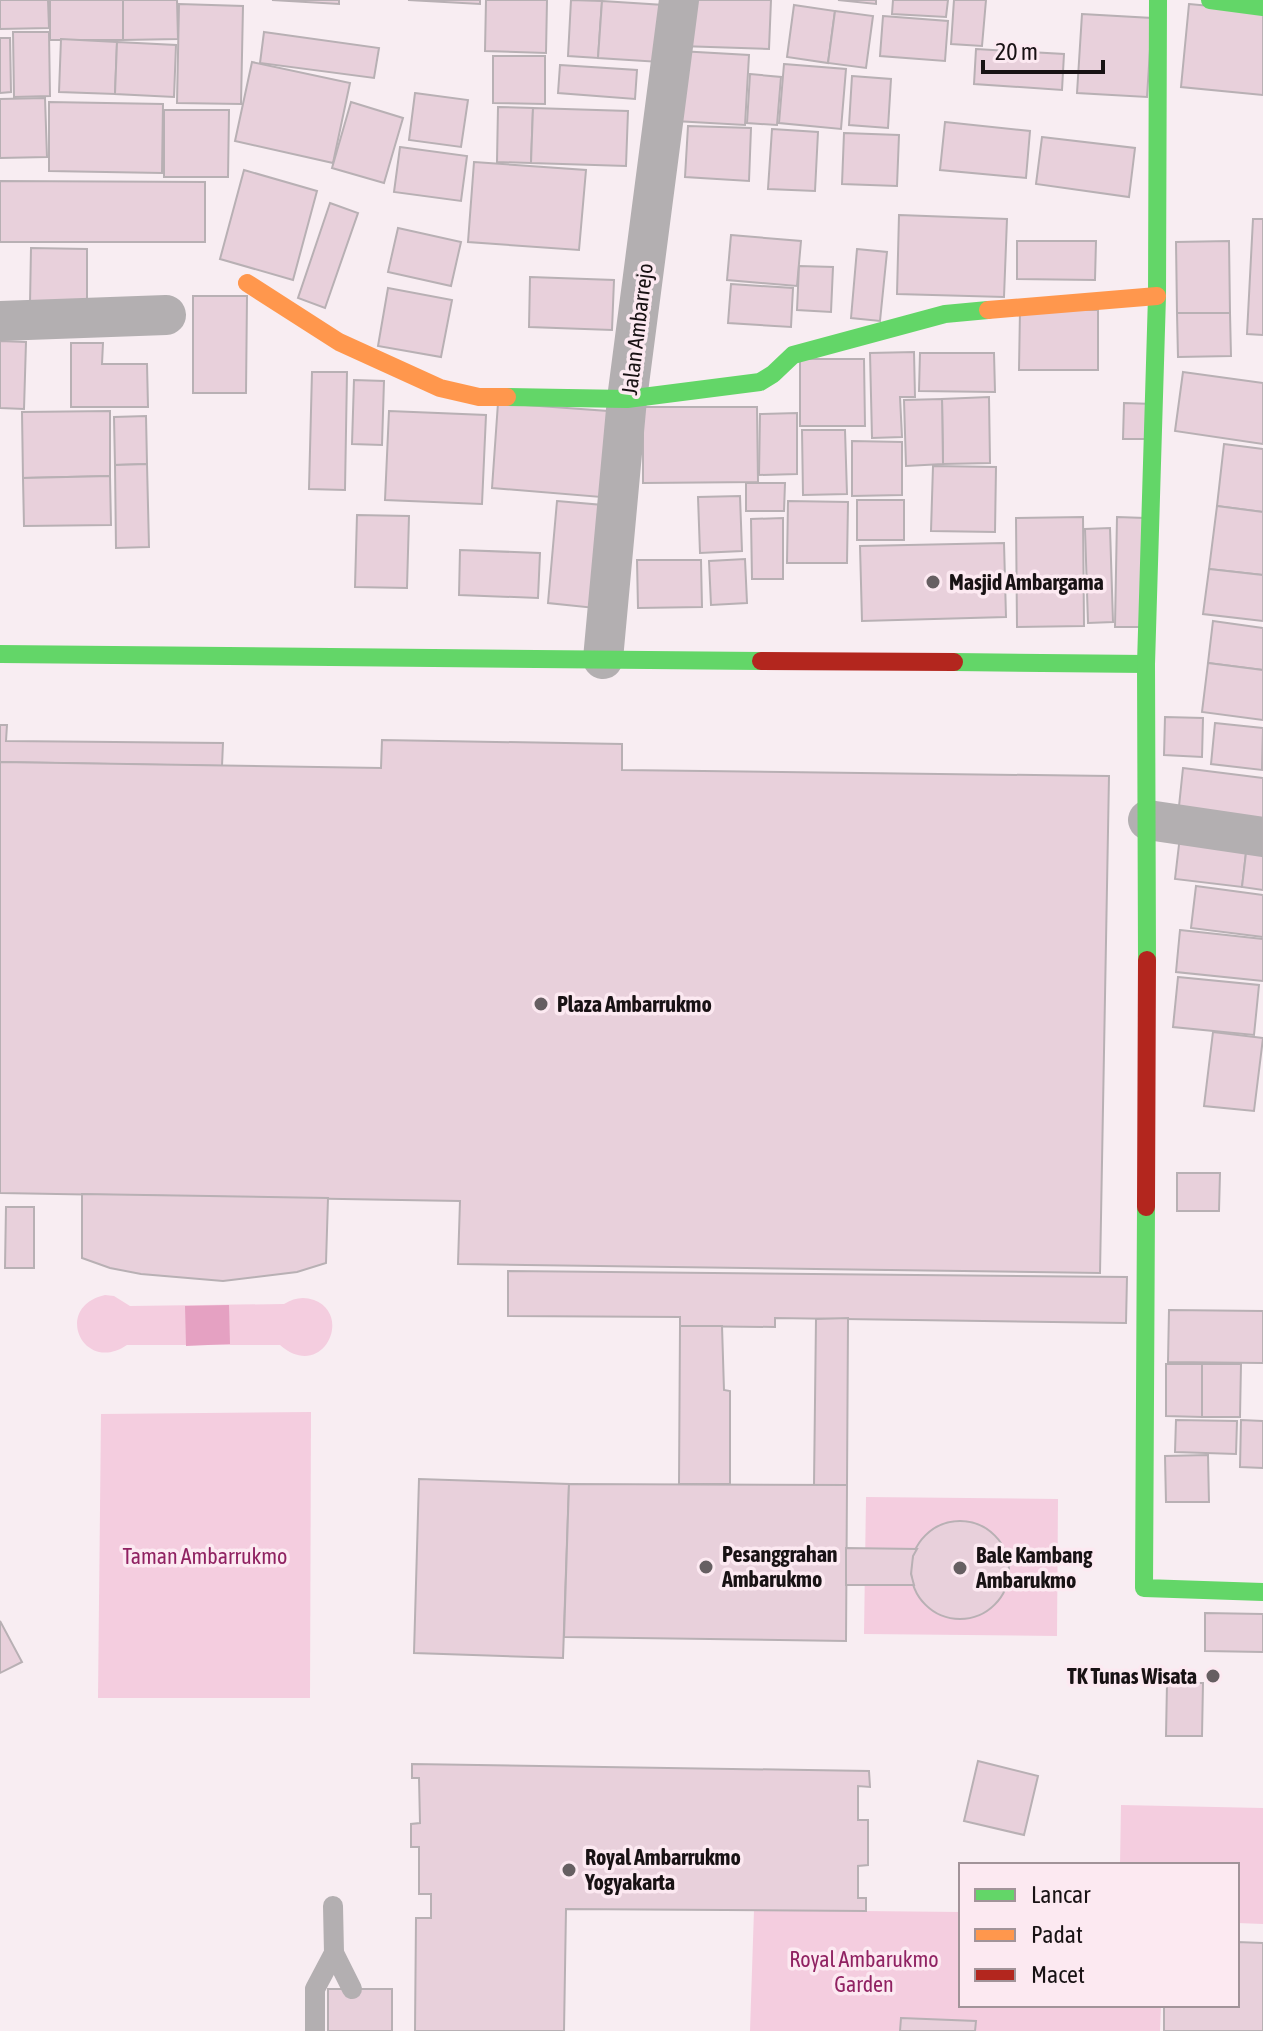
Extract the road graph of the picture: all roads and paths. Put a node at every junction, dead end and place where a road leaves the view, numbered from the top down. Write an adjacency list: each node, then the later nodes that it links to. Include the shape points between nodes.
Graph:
1 (679, 0): 9 (street, Jalan Ambarrejo)
2 (1158, 0): 6 (street)
3 (1210, 0): 4 (street)
4 (1263, 7)
5 (247, 283): 9 (street, via 339,342 440,388 479,397)
6 (1157, 296): 9 (street, via 945,314 793,355 760,382); 12 (street)
7 (166, 315): 8 (street)
8 (0, 321)
9 (627, 399): 11 (street, Jalan Ambarrejo)
10 (0, 654): 11 (street)
11 (603, 659): 12 (street)
12 (1146, 664): 13 (street)
13 (1148, 820): 14 (street); 15 (street, via 1144,1588)
14 (1263, 837)
15 (1263, 1592)
16 (333, 1906): 17 (lane)
17 (334, 1953): 18 (lane); 19 (lane, via 315,1989)
18 (352, 1989)
19 (315, 2031)

